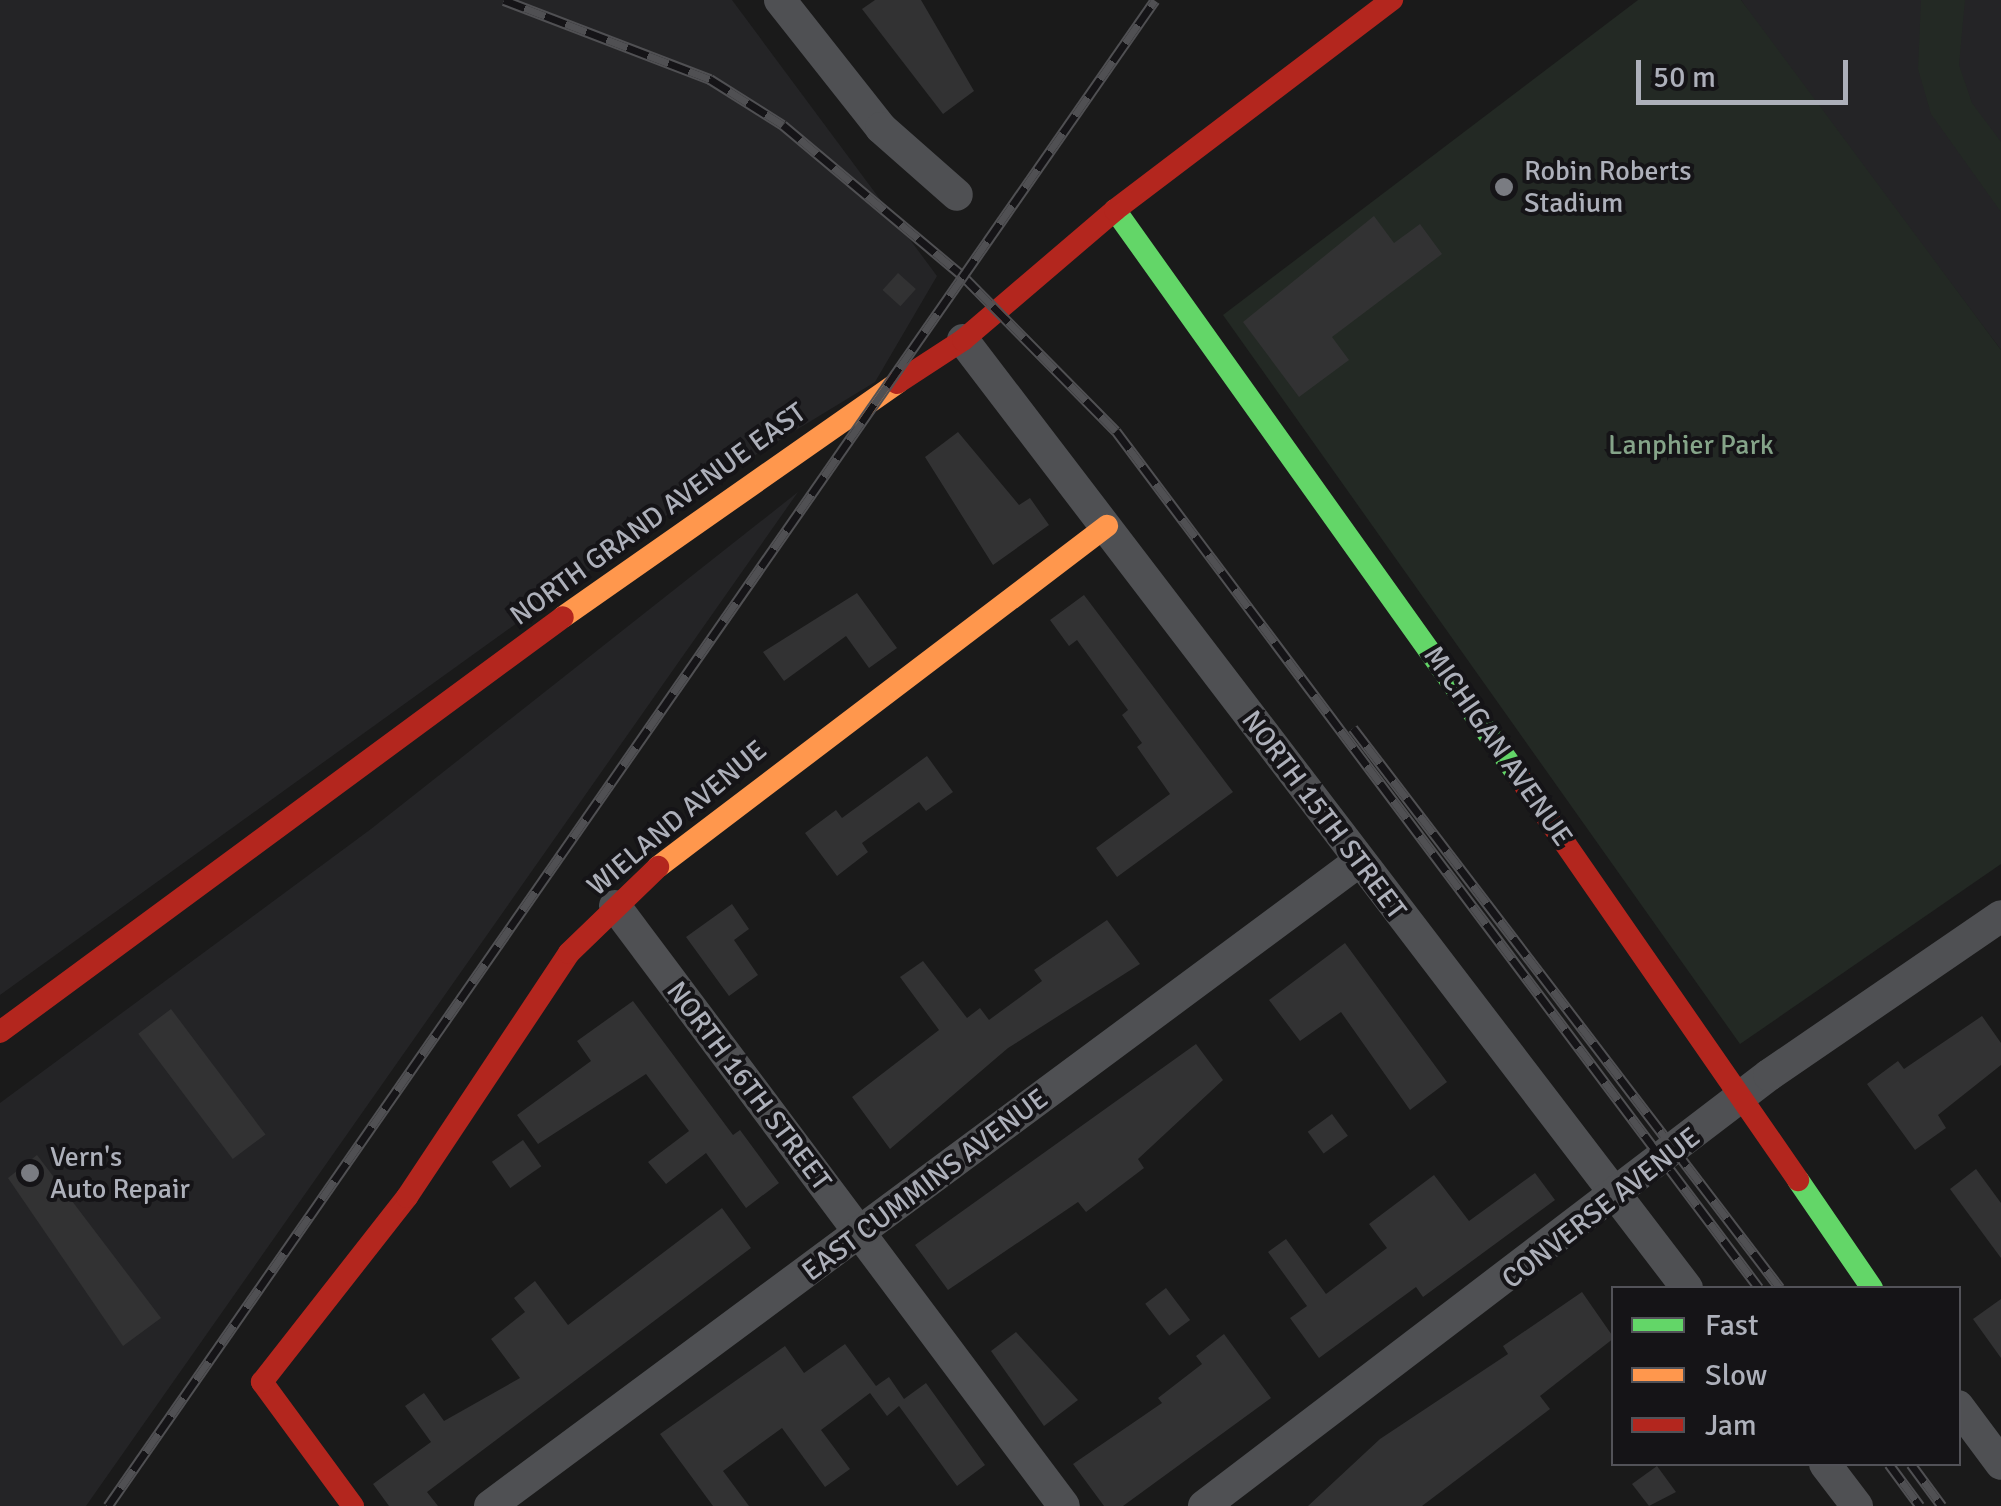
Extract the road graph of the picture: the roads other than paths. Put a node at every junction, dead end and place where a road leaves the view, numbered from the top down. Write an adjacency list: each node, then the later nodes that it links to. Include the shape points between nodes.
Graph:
1 (780, 0): 3 (street, via 881,128)
2 (1392, 0): 4 (street, NORTH GRAND AVENUE EAST)
3 (958, 195)
4 (1114, 210): 5 (street, NORTH GRAND AVENUE EAST); 11 (street, MICHIGAN AVENUE)
5 (963, 340): 6 (street, NORTH 15TH STREET); 10 (street, NORTH GRAND AVENUE EAST, via 738,487)
6 (1107, 526): 7 (street, NORTH 15TH STREET); 8 (street, WIELAND AVENUE, via 676,850)
7 (1358, 862): 12 (street, NORTH 15TH STREET); 13 (street, EAST CUMMINS AVENUE)
8 (615, 906): 13 (street, NORTH 16TH STREET); 19 (street, WIELAND AVENUE, via 569,952 407,1197 262,1382)
9 (2001, 916): 11 (street, CONVERSE AVENUE)
10 (0, 1032)
11 (1740, 1097): 12 (street, CONVERSE AVENUE); 15 (street, MICHIGAN AVENUE)
12 (1614, 1198): 14 (street, NORTH 15TH STREET); 22 (street, CONVERSE AVENUE)
13 (858, 1236): 20 (street, EAST CUMMINS AVENUE); 21 (street, NORTH 16TH STREET)
14 (1685, 1286)
15 (1871, 1286)
16 (1961, 1410): 17 (street)
17 (2001, 1464)
18 (1827, 1466): 23 (street)
19 (353, 1506)
20 (490, 1506)
21 (1064, 1506)
22 (1204, 1506)
23 (1856, 1506)

